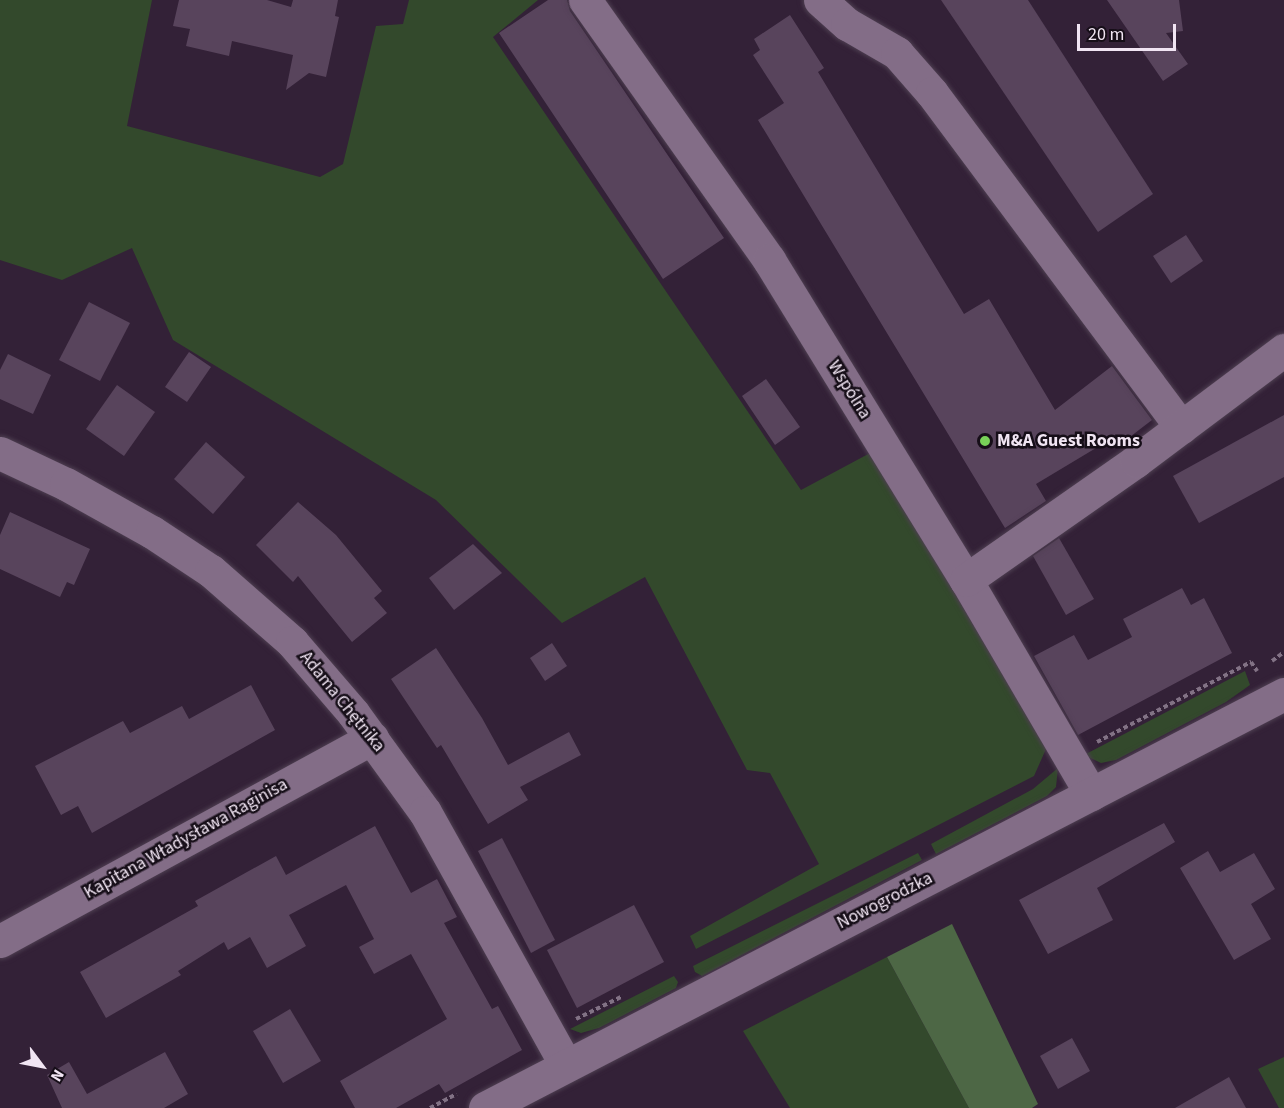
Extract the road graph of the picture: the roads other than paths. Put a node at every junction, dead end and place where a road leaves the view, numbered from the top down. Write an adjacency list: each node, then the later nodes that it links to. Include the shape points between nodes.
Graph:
1 (585, 0): 6 (street, Wspólna, via 769,260)
2 (820, 0): 4 (street, via 847,24 897,53 932,93)
3 (1284, 350): 4 (street)
4 (1181, 427): 6 (street)
5 (0, 453): 8 (street, Adama Chętnika, via 110,507 211,571 292,642)
6 (966, 580): 9 (street, Wspólna)
7 (1284, 694): 9 (street, Nowogrodzka)
8 (372, 738): 10 (street, Kapitana Władysława Raginisa); 11 (street, Adama Chętnika, via 425,812)
9 (1091, 794): 11 (street, Nowogrodzka)
10 (0, 941)
11 (566, 1065): 12 (street, Nowogrodzka)
12 (472, 1100)

